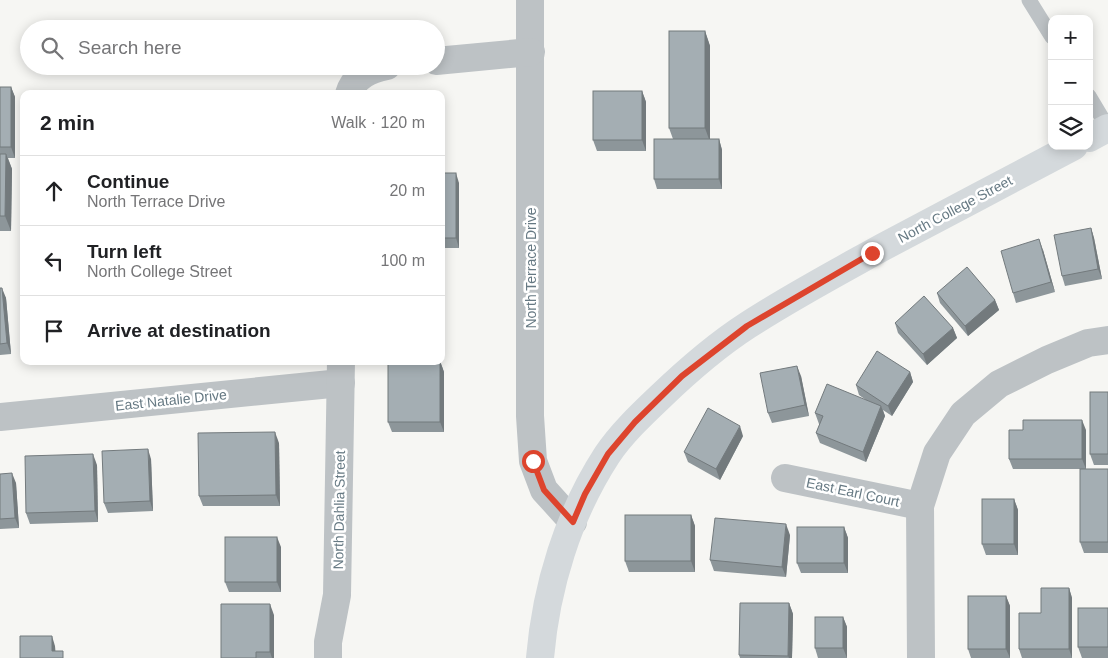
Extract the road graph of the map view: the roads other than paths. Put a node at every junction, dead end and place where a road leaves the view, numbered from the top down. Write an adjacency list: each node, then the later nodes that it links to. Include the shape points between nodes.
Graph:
1 (530, 0): 4 (street, North Terrace Drive)
2 (1029, 0): 3 (lane)
3 (1048, 31)
4 (531, 52): 5 (street); 17 (street, North Terrace Drive, via 530,416 533,461 544,490)
5 (445, 60)
6 (365, 75): 7 (street)
7 (350, 89)
8 (1093, 103): 9 (lane)
9 (1108, 128): 10 (main road)
10 (1093, 136)
11 (1066, 150): 17 (main road, North College Street, via 850,265 747,326 682,376 635,422 608,454)
12 (1108, 340): 16 (street, via 1088,343 999,384 963,414 937,453)
13 (341, 372): 14 (street, East Natalie Drive); 18 (street, North Dahlia Street, via 337,595)
14 (0, 418)
15 (785, 478): 16 (street, East Earl Court)
16 (920, 506): 20 (street)
17 (573, 522): 19 (main road, North College Street, via 558,560)
18 (328, 658)
19 (540, 658)
20 (922, 658)

